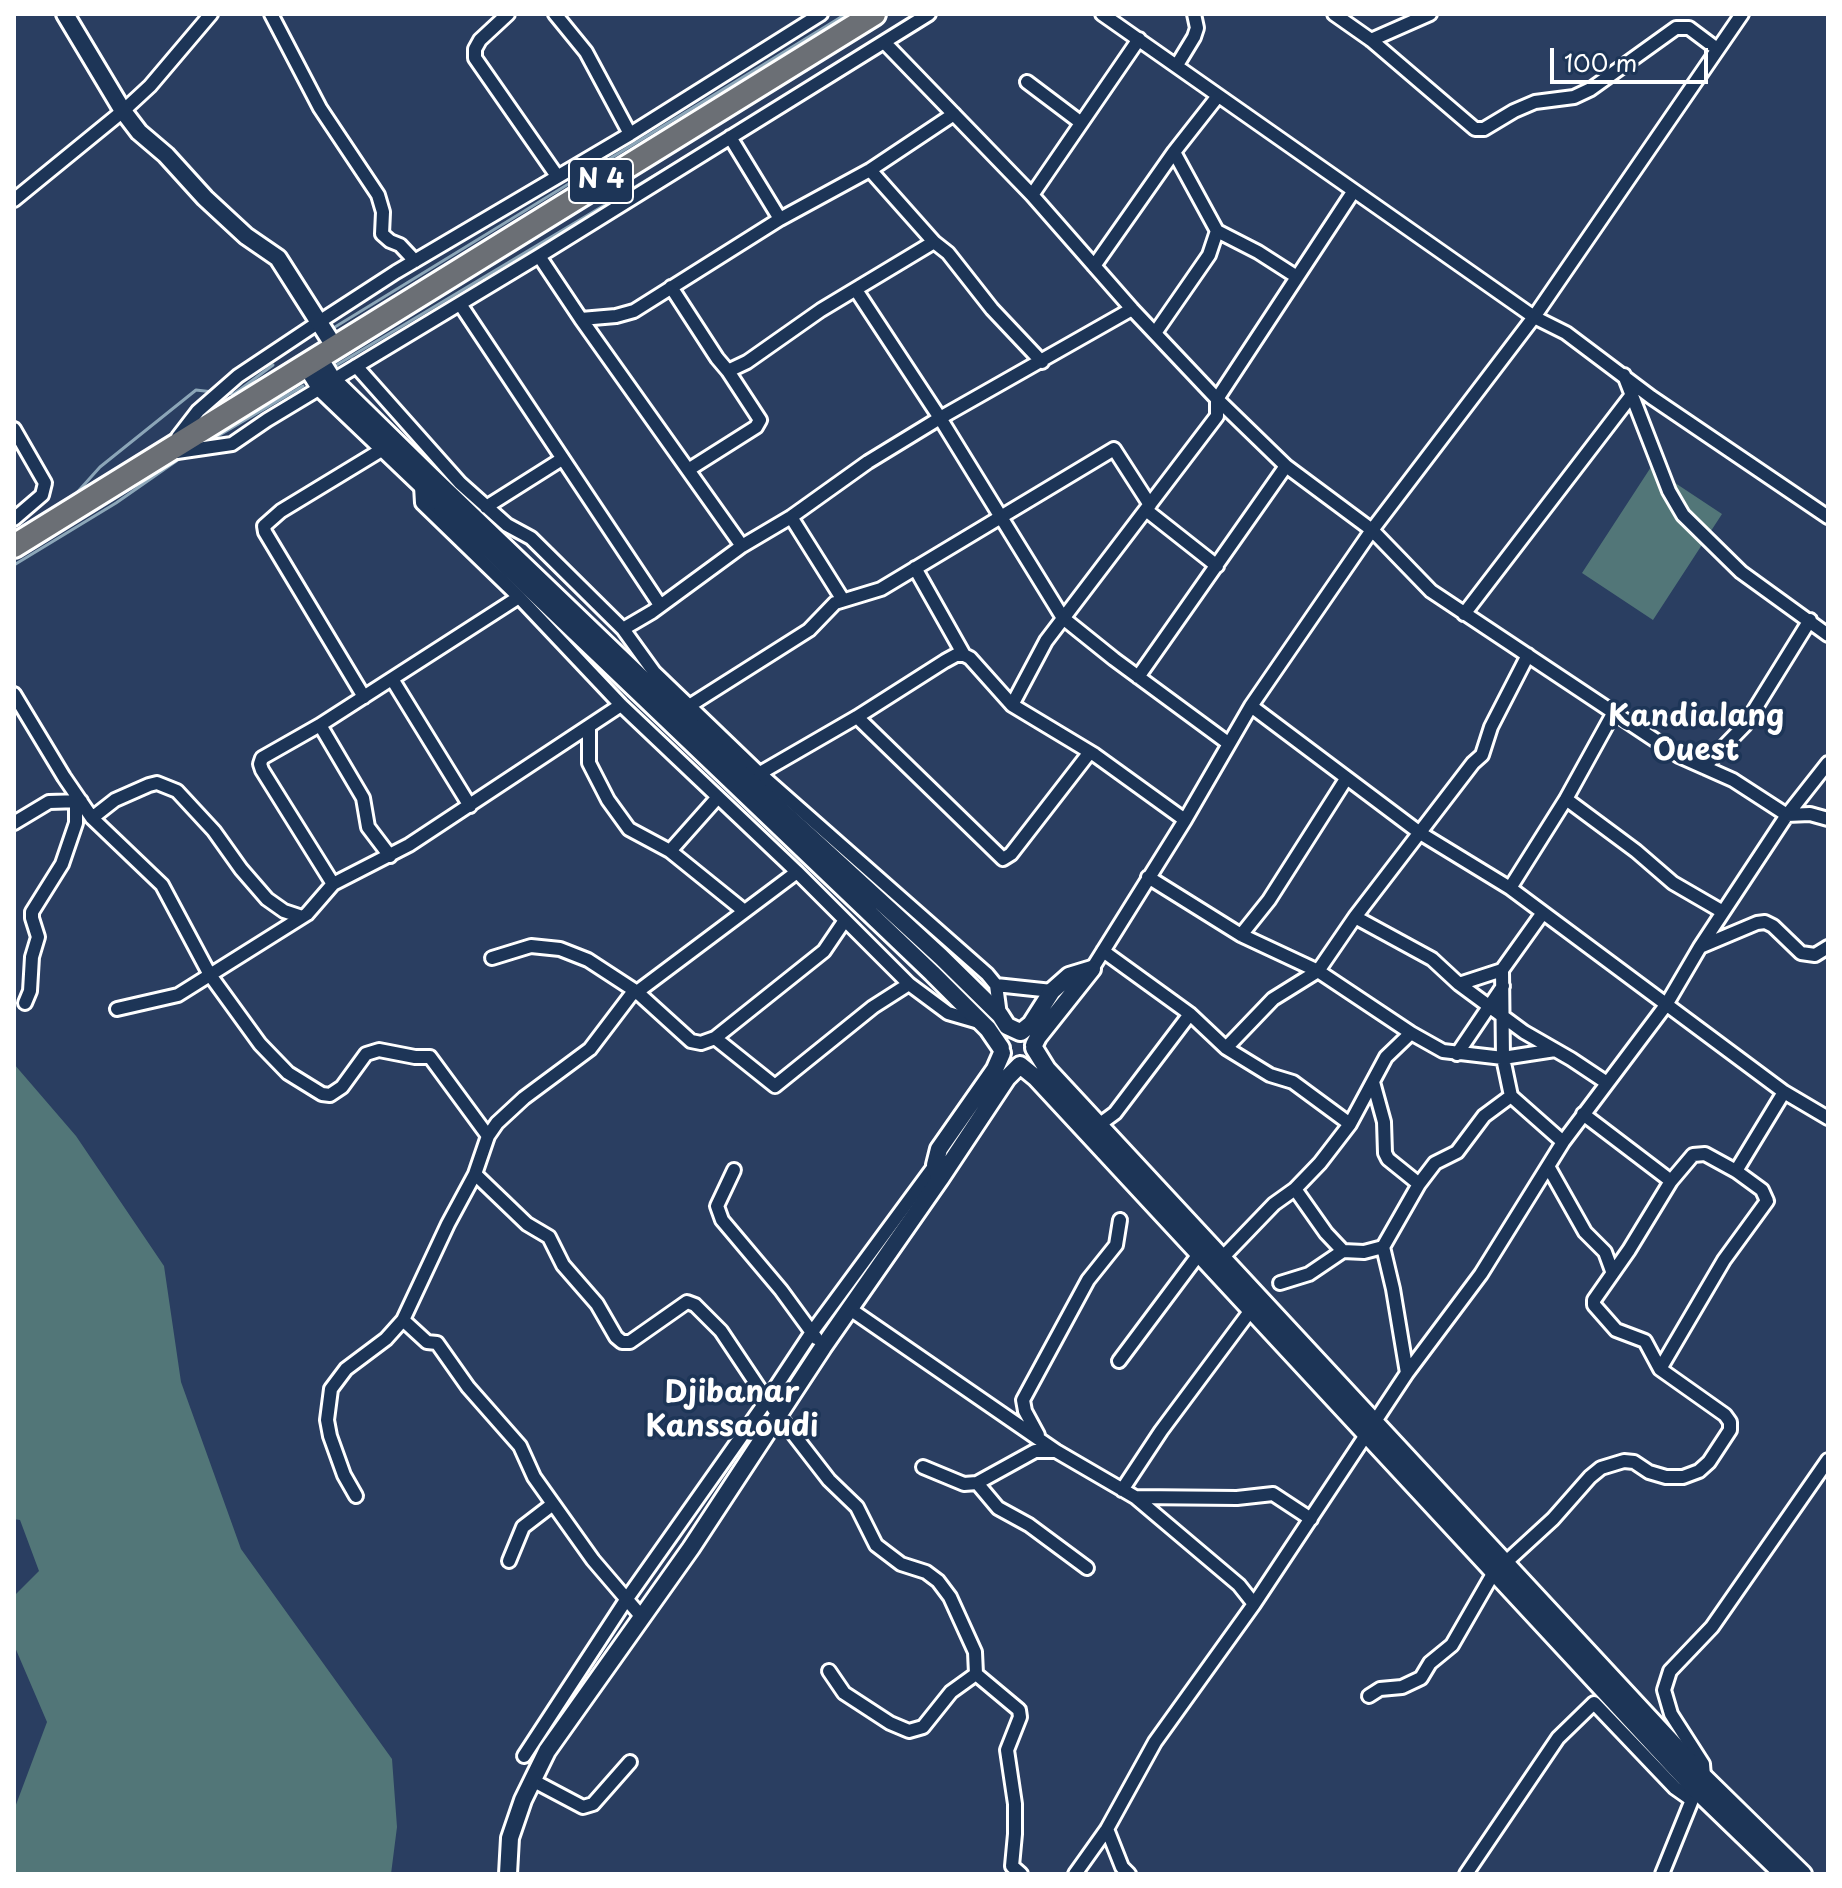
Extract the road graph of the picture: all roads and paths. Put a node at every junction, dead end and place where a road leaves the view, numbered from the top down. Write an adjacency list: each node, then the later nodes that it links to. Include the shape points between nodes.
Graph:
1 (65, 14): 21 (main road)
2 (211, 14): 21 (street)
3 (271, 14): 36 (street, via 320,108 378,195 382,234)
4 (508, 14): 28 (street, via 480,40 475,58)
5 (555, 14): 24 (street, via 586,52)
6 (821, 14): 24 (street)
7 (874, 14): 47 (highway, N 4)
8 (929, 14): 16 (street)
9 (1102, 14): 14 (street)
10 (1194, 14): 18 (street, via 1197,28)
11 (1334, 14): 15 (street)
12 (1430, 14): 15 (street)
13 (1742, 14): 17 (street)
14 (1139, 39): 18 (street); 23 (street)
15 (1371, 40): 17 (street, via 1470,126 1484,129 1535,102 1591,89 1676,28 1689,28)
16 (884, 42): 22 (street); 25 (street)
17 (1717, 49): 43 (street)
18 (1177, 65): 20 (street)
19 (1027, 82): 23 (street)
20 (1218, 96): 26 (street); 29 (street)
21 (123, 111): 31 (street); 45 (main road, via 205,198 278,258)
22 (954, 114): 27 (street); 30 (street)
23 (1080, 122): 30 (street)
24 (630, 134): 28 (street)
25 (730, 137): 32 (street); 35 (street)
26 (1174, 152): 33 (street); 37 (street)
27 (870, 170): 32 (street); 34 (street)
28 (557, 176): 36 (street)
29 (1353, 192): 38 (street); 43 (street)
30 (1032, 195): 37 (street)
31 (14, 200)
32 (780, 219): 39 (street)
33 (1217, 231): 38 (street); 46 (street, via 1209,255)
34 (934, 242): 40 (street); 48 (street)
35 (539, 256): 41 (street); 44 (street)
36 (415, 261): 45 (street)
37 (1094, 266): 42 (street)
38 (1297, 277): 54 (street)
39 (671, 287): 44 (street, via 625,315); 50 (street)
40 (856, 290): 50 (street); 55 (street)
41 (460, 304): 49 (street); 59 (street)
42 (1132, 309): 46 (street); 48 (street)
43 (1534, 317): 51 (street); 69 (street)
44 (581, 319): 61 (street)
45 (319, 322): 47 (main road); 58 (street, via 218,392)
46 (1155, 333): 54 (street)
47 (319, 356): 52 (main road); 58 (highway, N 4)
48 (1042, 362): 55 (street)
49 (356, 366): 52 (street); 63 (street)
50 (728, 371): 61 (street, via 760,420)
51 (1624, 375): 53 (street); 67 (street)
52 (326, 384): 57 (main road); 58 (street, via 232,444); 62 (main road)
53 (1631, 396): 77 (street); 79 (street, via 1683,515 1741,572)
54 (1217, 399): 60 (street); 64 (street, via 1217,416)
55 (940, 418): 65 (street); 66 (street)
56 (14, 429): 68 (street, via 45,483 42,495)
57 (383, 449): 62 (main road); 87 (street, via 264,526)
58 (165, 453): 70 (highway, N 4)
59 (562, 459): 63 (street); 76 (street)
60 (1286, 466): 69 (street); 72 (street)
61 (688, 470): 71 (street)
62 (426, 481): 74 (street, via 422,503); 101 (main road); 134 (main road)
63 (486, 507): 80 (street, via 531,538)
64 (1148, 507): 66 (street, via 1114,449); 72 (street); 78 (street)
65 (791, 517): 71 (street); 75 (street)
66 (1000, 517): 73 (street); 78 (street)
67 (1828, 517)
68 (14, 519)
69 (1372, 530): 77 (street, via 1431,591); 91 (street)
70 (16, 541)
71 (742, 546): 76 (street)
72 (1217, 566): 84 (street)
73 (915, 568): 75 (street, via 881,589); 82 (street)
74 (519, 597): 85 (street); 88 (street)
75 (843, 600): 90 (street, via 809,630)
76 (660, 605): 80 (street)
77 (1464, 614): 83 (street)
78 (1063, 618): 84 (street); 89 (street)
79 (1810, 620): 81 (street); 100 (street, via 1745,725)
80 (623, 629): 90 (street, via 654,672)
81 (1828, 635)
82 (964, 655): 89 (street); 94 (street, via 945,661)
83 (1528, 655): 92 (street); 112 (street, via 1482,755)
84 (1138, 677): 97 (street)
85 (392, 679): 87 (street); 106 (street)
86 (14, 694): 93 (street)
87 (364, 697): 95 (street)
88 (621, 705): 96 (street); 103 (street)
89 (1012, 705): 98 (street)
90 (689, 706): 101 (street)
91 (1251, 706): 97 (street); 102 (street)
92 (1614, 712): 100 (street); 104 (street)
93 (19, 713): 105 (street)
94 (857, 717): 98 (street, via 1003,859); 101 (street)
95 (320, 725): 114 (street, via 363,798 368,827); 117 (street, via 260,764)
96 (589, 726): 106 (street); 113 (street, via 589,763 608,800 629,829)
97 (1228, 743): 110 (street)
98 (1090, 752): 110 (street)
99 (1828, 763): 107 (street)
100 (1704, 767): 107 (street)
101 (754, 777): 129 (main road); 138 (street)
102 (1346, 779): 112 (street); 125 (street)
103 (718, 797): 113 (street); 115 (street)
104 (1566, 799): 118 (street); 120 (street, via 1673,883)
105 (78, 801): 108 (street); 111 (street, via 49,802); 142 (street, via 62,864 32,912 38,937)
106 (470, 806): 114 (street)
107 (1787, 815): 109 (street); 120 (street)
108 (92, 818): 122 (street, via 115,800 149,785 177,791 267,899); 135 (street, via 162,885)
109 (1828, 819)
110 (1185, 820): 116 (street)
111 (14, 823)
112 (1420, 833): 118 (street); 123 (street)
113 (670, 851): 119 (street)
114 (390, 856): 117 (street)
115 (797, 872): 119 (street); 124 (street)
116 (1148, 877): 125 (street); 128 (street)
117 (333, 884): 122 (street)
118 (1510, 888): 121 (street)
119 (743, 910): 141 (street)
120 (1723, 912): 126 (street)
121 (1542, 914): 132 (street); 143 (street)
122 (302, 917): 135 (street)
123 (1355, 917): 133 (street); 137 (street, via 1432,959)
124 (845, 920): 136 (street); 152 (street, via 824,951)
125 (1241, 935): 133 (street)
126 (1700, 947): 127 (street, via 1765,922 1801,953 1815,955); 143 (street)
127 (1828, 947)
128 (1103, 951): 131 (street); 146 (street)
129 (941, 957): 134 (main road); 147 (main road)
130 (492, 958): 141 (street, via 531,946 560,949 588,960)
131 (1092, 969): 140 (main road, via 1069,976); 153 (main road)
132 (1502, 970): 137 (street); 139 (street)
133 (1318, 971): 151 (street); 154 (street, via 1273,999)
134 (932, 973): 149 (main road)
135 (210, 975): 145 (street, via 178,995); 168 (street, via 260,1044 288,1073 314,1089 326,1095 338,1091 366,1054 379,1050 430,1057)
136 (909, 984): 149 (street, via 948,1013); 152 (street, via 775,1086)
137 (1459, 984): 144 (street)
138 (996, 985): 140 (street); 147 (street)
139 (1503, 986): 144 (street); 148 (street)
140 (1052, 991): 150 (main road)
141 (637, 992): 152 (street, via 691,1041); 168 (street, via 596,1043 516,1104)
142 (25, 1003)
143 (1666, 1005): 161 (street); 162 (street)
144 (1489, 1007): 148 (street); 157 (street)
145 (117, 1009)
146 (1190, 1014): 154 (street); 167 (street, via 1115,1113)
147 (1000, 1015): 150 (main road)
148 (1504, 1017): 156 (street); 158 (street)
149 (982, 1023): 155 (main road)
150 (1020, 1032): 153 (main road); 155 (main road, via 1005,1037)
151 (1411, 1033): 157 (street); 160 (street, via 1386,1057)
152 (715, 1038)
153 (1034, 1046): 159 (main road, via 1030,1060); 167 (main road)
154 (1226, 1048): 166 (street, via 1270,1075 1293,1082)
155 (1002, 1050): 159 (main road, via 1009,1062); 173 (main road, via 995,1069 939,1149)
156 (1555, 1050): 158 (street); 161 (street)
157 (1457, 1054): 158 (street)
158 (1503, 1058): 163 (street)
159 (1020, 1065): 167 (main road); 173 (main road)
160 (1373, 1082): 166 (street); 176 (street, via 1384,1122 1385,1153)
161 (1607, 1083): 164 (street)
162 (1784, 1092): 165 (street); 172 (street)
163 (1511, 1096): 169 (street); 176 (street, via 1484,1116 1457,1152 1435,1163)
164 (1583, 1114): 169 (street); 175 (street)
165 (1828, 1117)
166 (1350, 1124): 177 (street)
167 (1094, 1129): 181 (main road); 182 (main road)
168 (488, 1136): 174 (street)
169 (1563, 1142): 170 (street)
170 (1549, 1168): 183 (street, via 1585,1232 1610,1260); 192 (street, via 1481,1274)
171 (734, 1170): 188 (street, via 717,1206 722,1220)
172 (1736, 1171): 175 (street, via 1699,1153); 191 (street, via 1762,1190 1767,1201 1724,1260)
173 (938, 1172): 185 (main road); 188 (street)
174 (475, 1174): 187 (street); 193 (street, via 527,1224 549,1237 563,1265 622,1342 630,1342 691,1302 721,1331)
175 (1671, 1181): 183 (street)
176 (1419, 1184): 179 (street)
177 (1295, 1189): 180 (street); 182 (street)
178 (1120, 1220): 196 (street, via 1116,1245 1088,1280 1023,1400)
179 (1383, 1247): 180 (street); 192 (street)
180 (1343, 1251): 184 (street, via 1309,1274)
181 (1199, 1254): 186 (main road); 190 (street)
182 (1222, 1258): 195 (main road)
183 (1612, 1271): 191 (street, via 1594,1305 1616,1330 1645,1341)
184 (1280, 1283)
185 (850, 1309): 189 (main road); 196 (street)
186 (1251, 1310): 195 (main road); 201 (street)
187 (403, 1320): 202 (street, via 346,1369 331,1389 330,1436); 204 (street, via 443,1350 520,1446)
188 (812, 1332): 189 (street); 193 (street)
189 (823, 1347): 194 (main road)
190 (1119, 1361)
191 (1660, 1369): 207 (street, via 1730,1422 1709,1462 1683,1477 1649,1472 1634,1462 1601,1468)
192 (1407, 1373): 195 (street)
193 (767, 1400): 194 (street); 209 (street)
194 (779, 1416): 211 (main road); 213 (street, via 857,1507 876,1545 938,1581 975,1652)
195 (1372, 1430): 205 (street); 207 (main road)
196 (1039, 1438): 197 (street)
197 (1056, 1451): 200 (street, via 1035,1451); 201 (street)
198 (1828, 1460): 219 (street, via 1712,1627 1670,1671 1664,1690 1671,1714 1703,1764)
199 (923, 1467): 200 (street, via 964,1484)
200 (977, 1483): 208 (street, via 998,1508)
201 (1122, 1490): 203 (street)
202 (356, 1496)
203 (1135, 1497): 205 (street, via 1273,1494); 210 (street, via 1239,1585)
204 (553, 1504): 206 (street, via 523,1527); 209 (street)
205 (1311, 1519): 210 (street)
206 (509, 1561)
207 (1500, 1567): 214 (street, via 1452,1645 1421,1678); 215 (main road); 219 (main road)
208 (1087, 1568)
209 (626, 1600): 211 (street); 216 (street)
210 (1254, 1604): 220 (street, via 1155,1742)
211 (641, 1616): 218 (main road)
212 (829, 1671): 213 (street, via 844,1693 909,1731 923,1727 951,1692)
213 (976, 1674): 222 (street, via 1019,1710 1007,1750 1015,1804 1012,1866)
214 (1369, 1696)
215 (1600, 1698): 219 (main road); 225 (street, via 1558,1738)
216 (524, 1756)
217 (630, 1762): 218 (street, via 593,1804 583,1807)
218 (532, 1780): 221 (main road, via 510,1838)
219 (1697, 1789): 226 (street); 227 (main road); 228 (main road)
220 (1107, 1829): 223 (street); 224 (street)
221 (508, 1874)
222 (1021, 1874)
223 (1075, 1874)
224 (1129, 1874)
225 (1466, 1874)
226 (1662, 1874)
227 (1783, 1874)
228 (1803, 1874)

